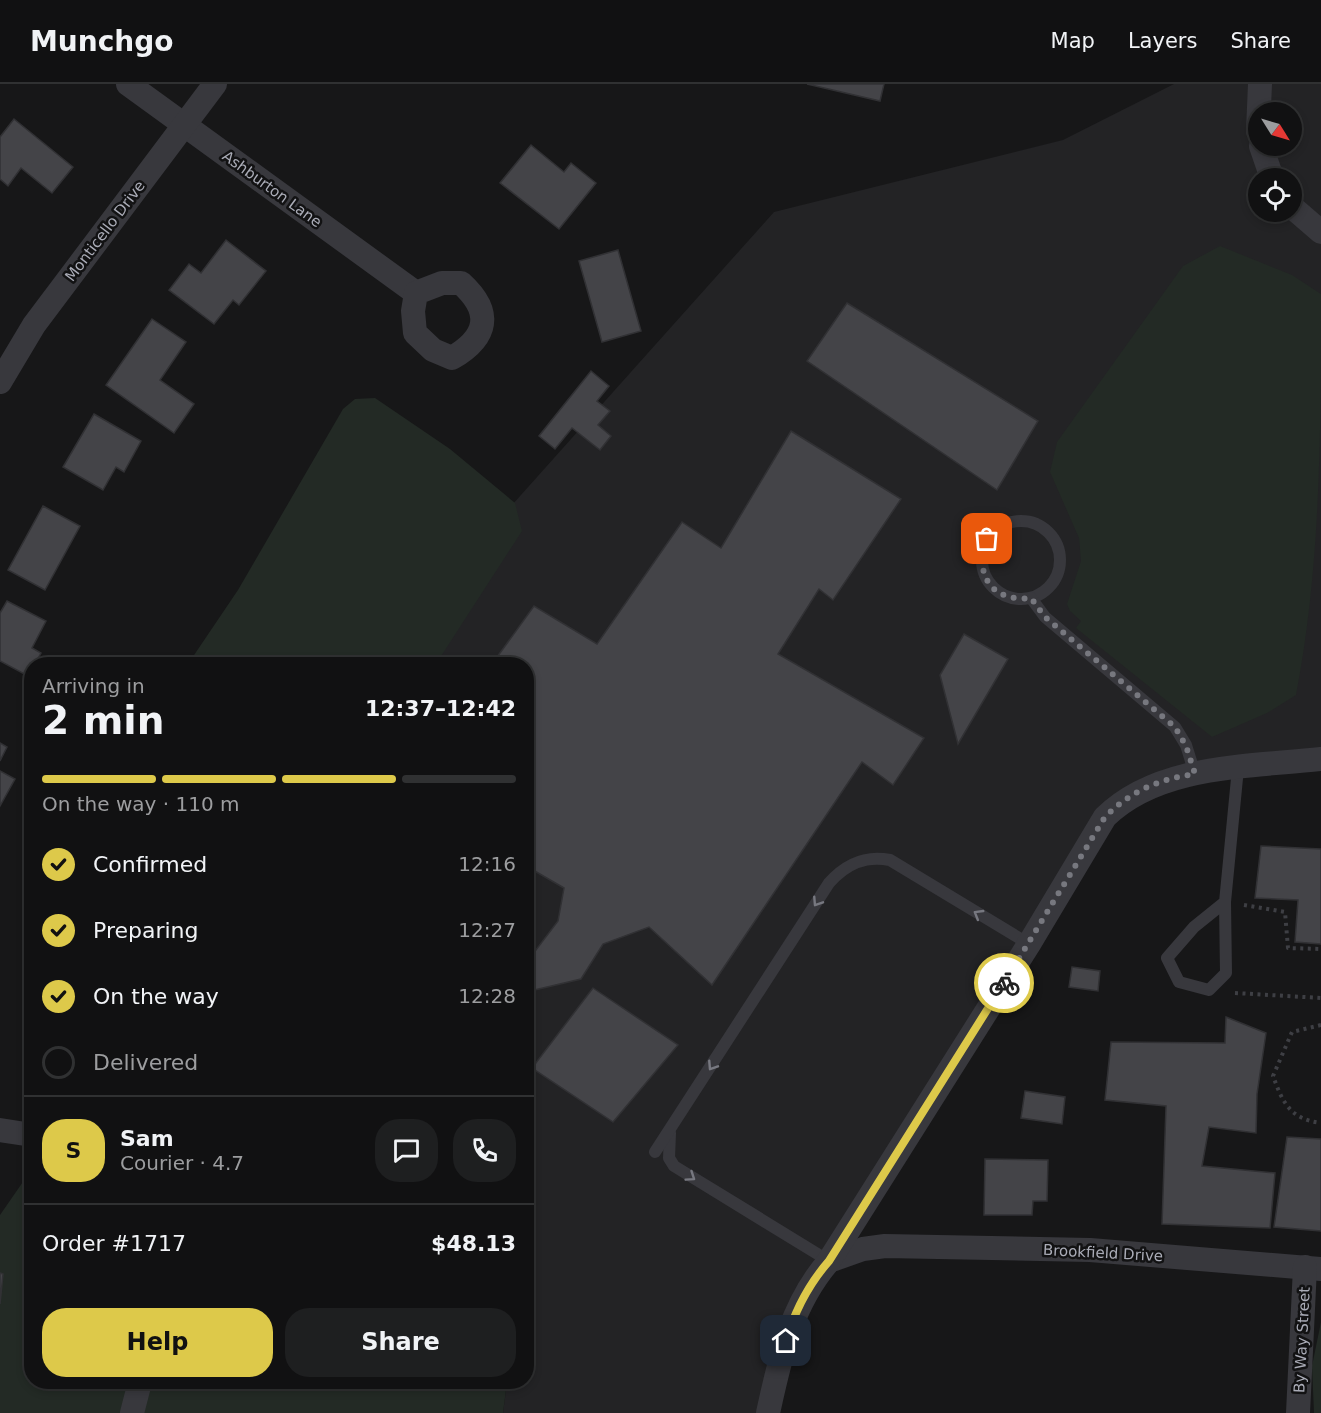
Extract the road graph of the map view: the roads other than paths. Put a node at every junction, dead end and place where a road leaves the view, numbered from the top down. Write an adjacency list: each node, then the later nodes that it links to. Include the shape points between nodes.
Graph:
1 (128, 84): 5 (street, Ashburton Lane)
2 (215, 84): 5 (street, Monticello Drive)
3 (1260, 84): 4 (street)
4 (1259, 102)
5 (184, 125): 8 (street, Ashburton Lane); 9 (street, Monticello Drive, via 34,325)
6 (1302, 216): 7 (street)
7 (1321, 232)
8 (416, 293)
9 (0, 382)
10 (1031, 598): 10 (lane, via 1004,597 989,583 981,565 987,539 1008,523 1034,522 1045,528 1059,549 1058,574 1042,593); 13 (lane, via 1045,617 1175,727)
11 (1321, 759): 12 (street)
12 (1238, 768): 13 (street); 14 (lane)
13 (1195, 774): 15 (street, via 1168,778 1119,802 1105,817)
14 (1225, 902): 14 (lane, via 1194,927 1167,958 1179,982 1209,990 1226,973)
15 (1029, 944): 16 (lane, one-way to 16, via 890,860 852,864 829,883); 20 (street)
16 (671, 1129): 19 (lane); 20 (lane, one-way to 20, via 669,1153 674,1166)
17 (2, 1130): 18 (street)
18 (24, 1134)
19 (655, 1152)
20 (829, 1261): 21 (street, Brookfield Drive, via 885,1246 1090,1250); 24 (street, via 812,1281 792,1322)
21 (1313, 1268): 25 (street, By Way Street)
22 (138, 1389): 23 (street)
23 (132, 1413)
24 (768, 1413)
25 (1298, 1413)

